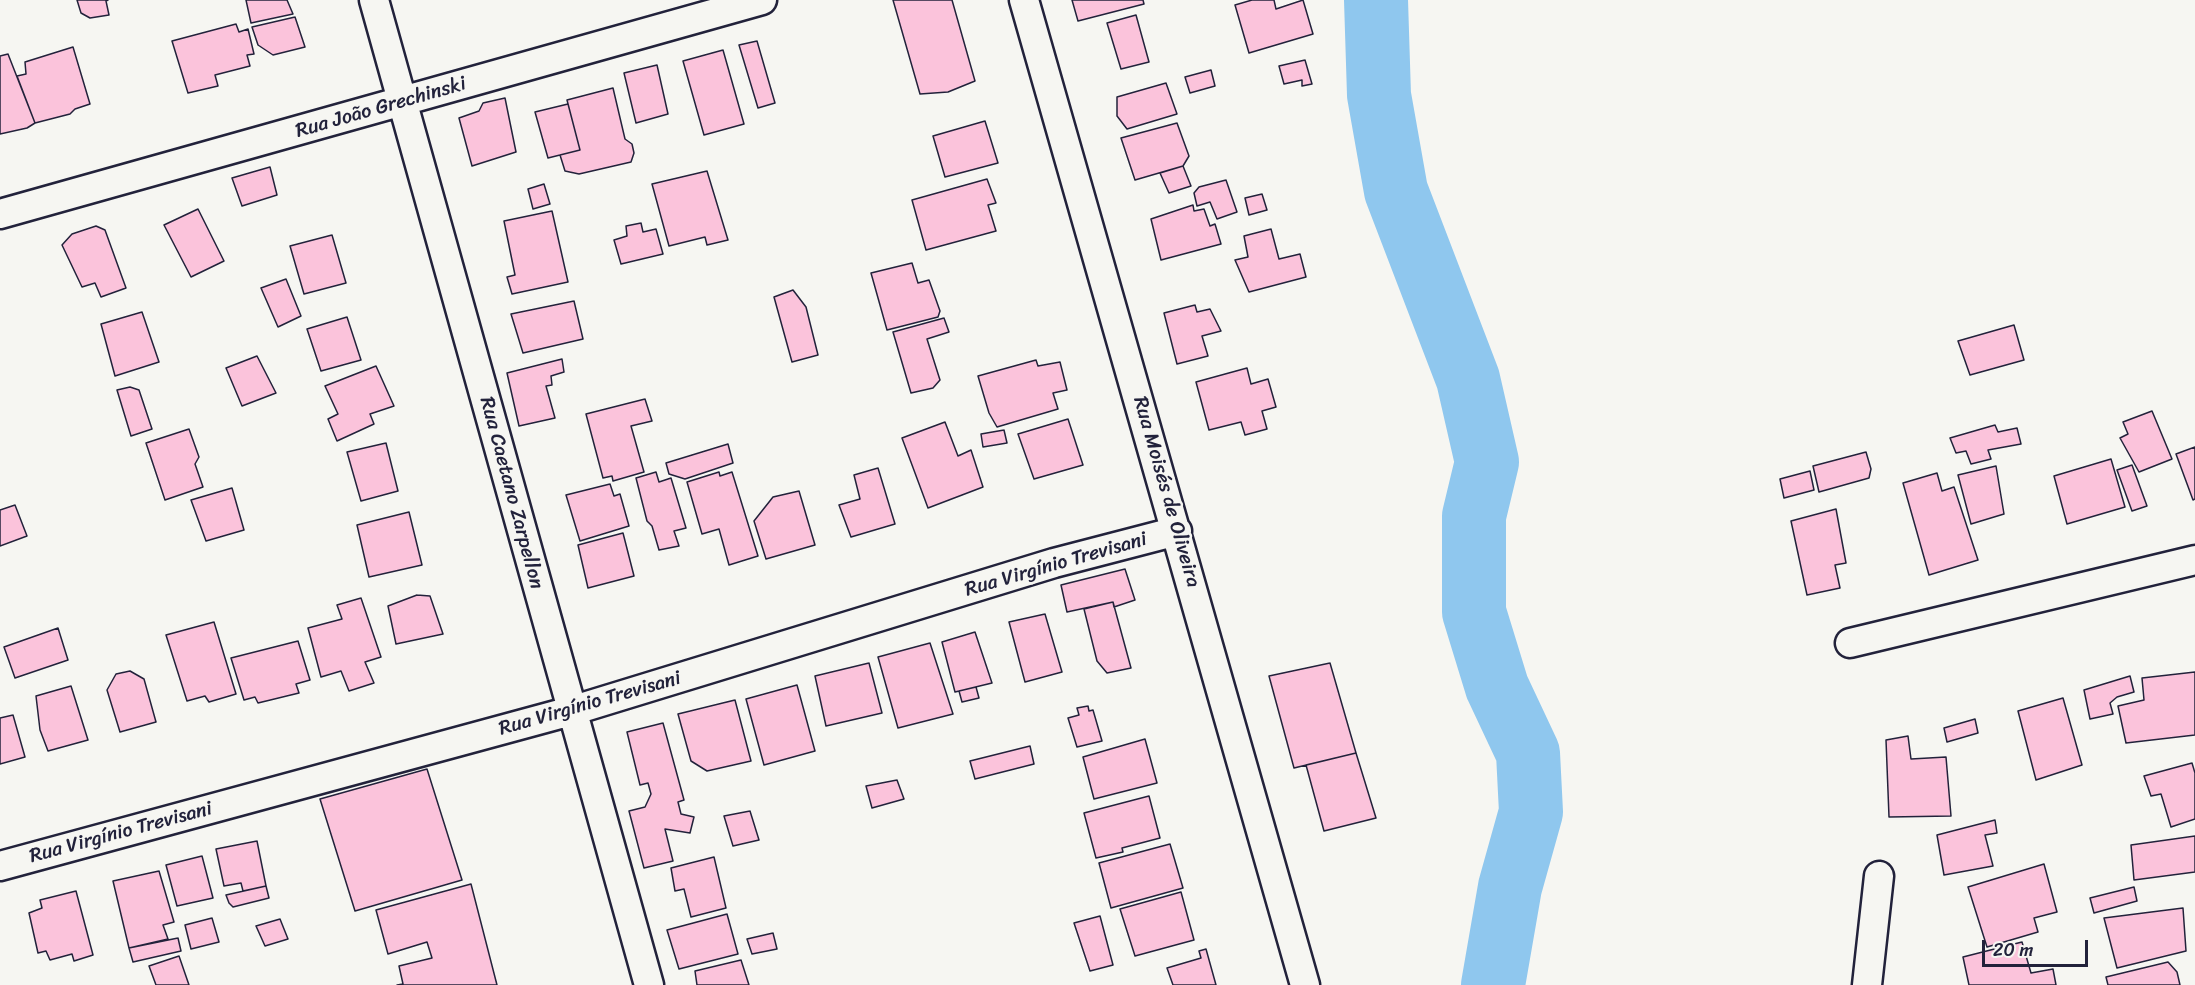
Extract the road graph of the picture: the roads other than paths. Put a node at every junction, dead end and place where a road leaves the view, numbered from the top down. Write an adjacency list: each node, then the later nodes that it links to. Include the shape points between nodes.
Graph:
1 (374, 0): 4 (street, Rua Caetano Zarpellon)
2 (762, 0): 4 (street, Rua João Grechinski)
3 (1024, 0): 6 (street, Rua Moisés de Oliveira)
4 (403, 103): 5 (street, Rua João Grechinski); 9 (street, Rua Caetano Zarpellon)
5 (0, 214)
6 (1177, 531): 9 (street, Rua Virgínio Trevisani, via 1054,562); 13 (street, Rua Moisés de Oliveira)
7 (2195, 560): 8 (street)
8 (1850, 643)
9 (572, 711): 10 (street, Rua Virgínio Trevisani); 12 (street, Rua Caetano Zarpellon)
10 (0, 866)
11 (1879, 876): 14 (street)
12 (649, 985)
13 (1305, 985)
14 (1867, 985)

